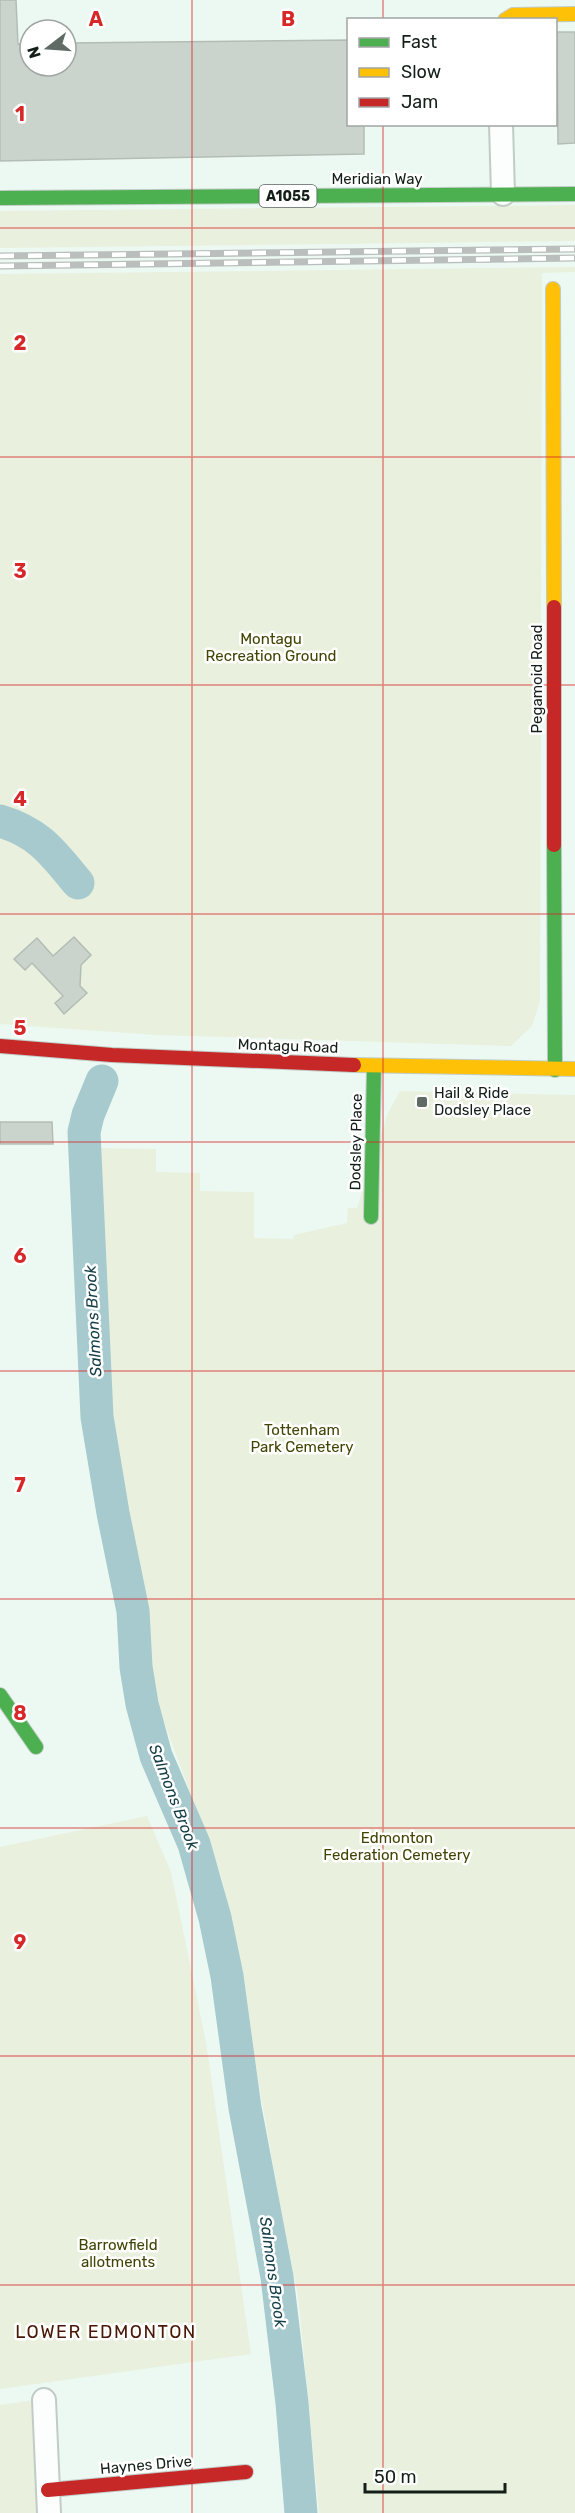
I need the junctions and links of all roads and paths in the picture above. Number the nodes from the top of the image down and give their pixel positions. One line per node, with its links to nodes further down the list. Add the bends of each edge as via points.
1 (575, 14): 2 (street)
2 (509, 17)
3 (501, 126): 4 (street)
4 (503, 194): 5 (street, Meridian Way / A1055); 6 (street, Meridian Way / A1055)
5 (575, 194)
6 (0, 198)
7 (553, 289): 8 (street, Pegamoid Road)
8 (564, 748): 9 (street, Pegamoid Road)
9 (565, 902): 13 (street, Pegamoid Road)
10 (0, 1046): 11 (street, Montagu Road, via 112,1055)
11 (374, 1066): 13 (street, Montagu Road); 14 (street, Dodsley Place)
12 (575, 1069): 13 (street, Montagu Road)
13 (555, 1070)
14 (372, 1217)
15 (0, 1695): 16 (street)
16 (36, 1747)
17 (44, 2400): 19 (street)
18 (246, 2472): 19 (street, Haynes Drive)
19 (48, 2490): 20 (street)
20 (49, 2513)

